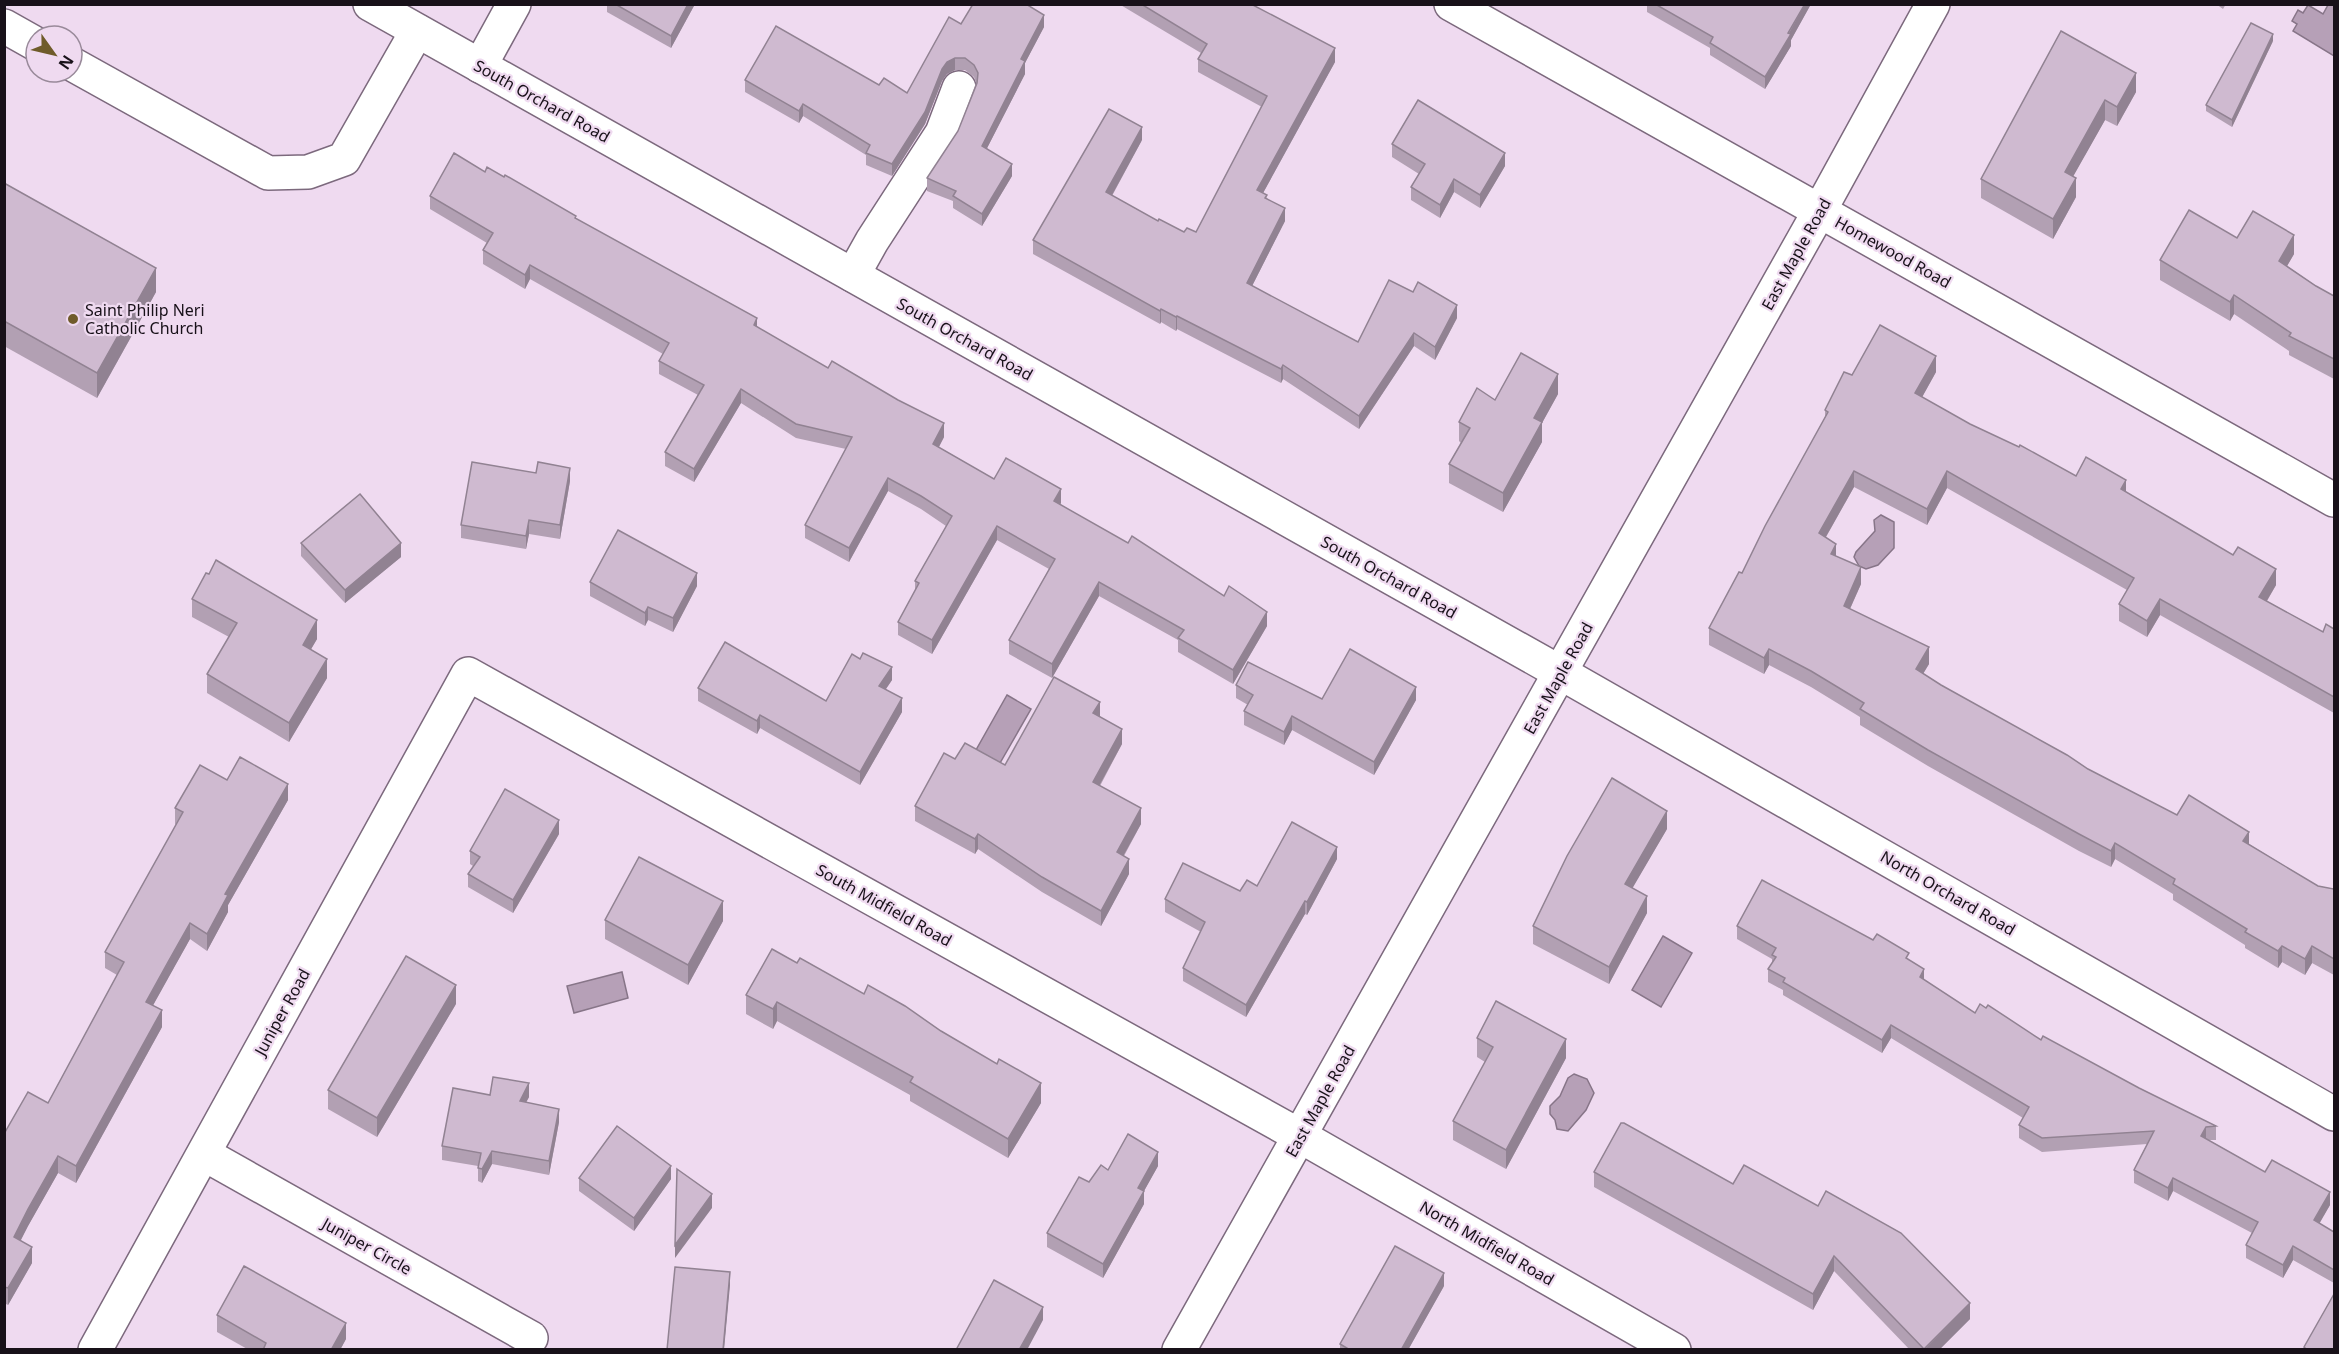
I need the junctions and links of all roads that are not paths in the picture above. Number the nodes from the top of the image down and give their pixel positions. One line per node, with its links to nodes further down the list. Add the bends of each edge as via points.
1 (370, 4): 6 (street, South Orchard Road)
2 (514, 4): 8 (street)
3 (1451, 4): 11 (street, Homewood Road)
4 (1934, 4): 11 (street, East Maple Road)
5 (4, 26): 7 (street)
6 (417, 31): 8 (street, South Orchard Road); 9 (street, via 344,159 308,172 268,173)
7 (24, 37)
8 (480, 66): 12 (street, South Orchard Road)
9 (84, 71)
10 (959, 88): 12 (street, via 942,133)
11 (1820, 210): 13 (street, Homewood Road); 14 (street, East Maple Road)
12 (853, 275): 14 (street, South Orchard Road)
13 (2334, 500)
14 (1561, 673): 16 (street, North Orchard Road); 17 (street, East Maple Road)
15 (468, 674): 17 (street, South Midfield Road); 18 (street, Juniper Road)
16 (2334, 1114)
17 (1300, 1136): 21 (street, East Maple Road); 22 (street, North Midfield Road)
18 (204, 1155): 19 (street, Juniper Circle); 20 (street, Juniper Road)
19 (531, 1338)
20 (95, 1350)
21 (1179, 1350)
22 (1674, 1350)

